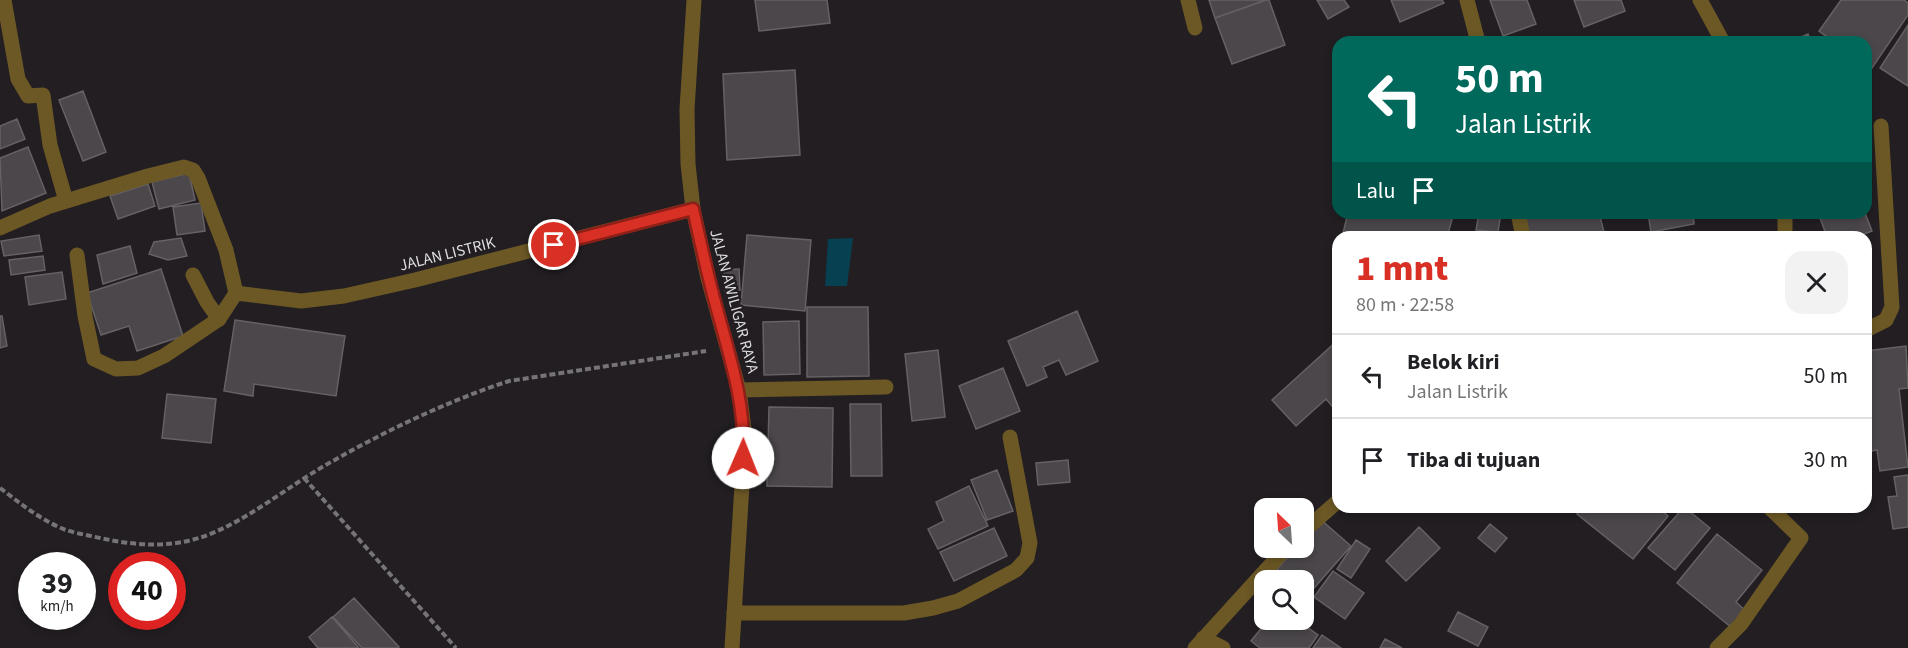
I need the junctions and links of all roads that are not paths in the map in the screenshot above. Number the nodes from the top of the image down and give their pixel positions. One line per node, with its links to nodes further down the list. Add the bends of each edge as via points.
1 (4, 0): 10 (street, via 18,79 28,96 43,95 50,145)
2 (694, 0): 11 (street, JALAN AWILIGAR RAYA, via 687,109 687,164)
3 (1188, 0): 6 (street)
4 (1467, 0): 7 (street)
5 (1700, 0): 8 (street)
6 (1195, 27)
7 (1476, 36)
8 (1720, 36)
9 (1881, 126): 17 (street, via 1892,307 1886,320)
10 (66, 201): 12 (street); 15 (street, via 184,167 193,170 226,250)
11 (693, 209): 15 (street, JALAN LISTRIK, via 344,296 301,301); 19 (street, JALAN AWILIGAR RAYA)
12 (0, 228)
13 (77, 255): 16 (street, via 94,359 116,369 138,368 165,356)
14 (194, 274): 16 (street)
15 (236, 293): 16 (street)
16 (219, 319)
17 (1872, 327)
18 (886, 387): 19 (street)
19 (739, 390): 25 (street, JALAN AWILIGAR RAYA, via 745,436)
20 (1010, 436): 25 (street, via 1030,543 1027,558 1016,570 958,601 903,613)
21 (1332, 506): 23 (street)
22 (1775, 513): 29 (street, via 1802,538 1741,624)
23 (1314, 522)
24 (1277, 558): 26 (street)
25 (734, 613): 27 (street, JALAN AWILIGAR RAYA)
26 (1199, 643): 28 (street)
27 (732, 648)
28 (1222, 648)
29 (1717, 648)

